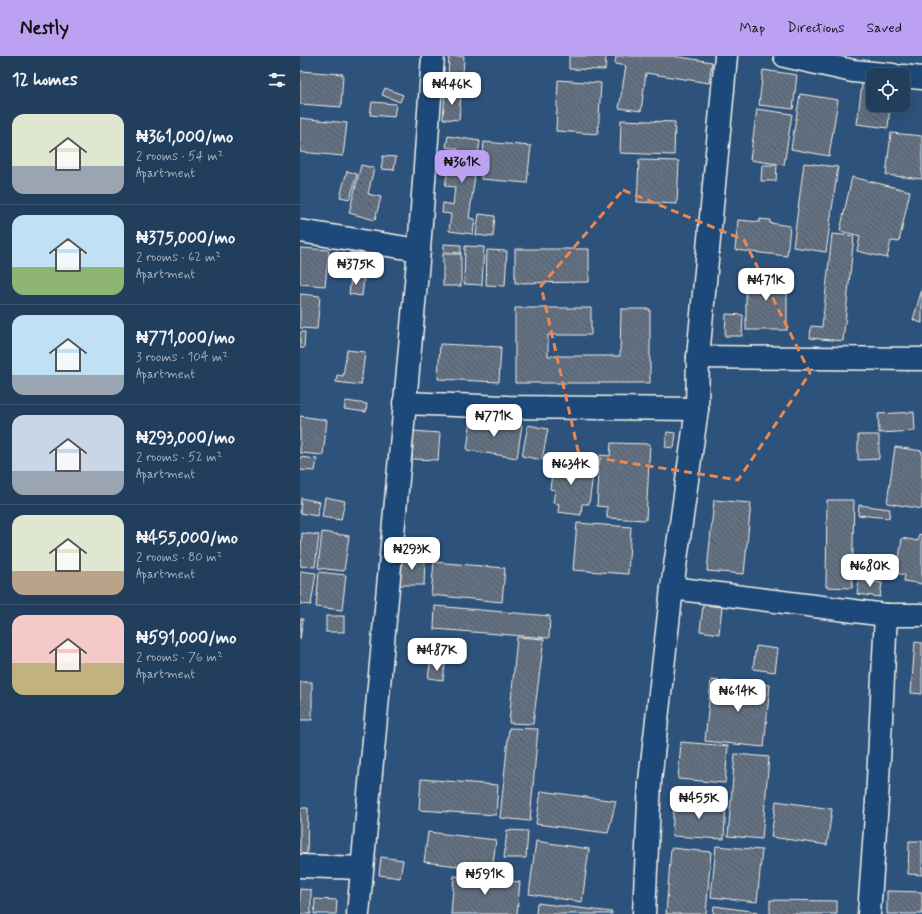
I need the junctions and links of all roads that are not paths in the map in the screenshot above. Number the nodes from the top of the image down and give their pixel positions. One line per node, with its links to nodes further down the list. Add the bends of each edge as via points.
1 (433, 56): 8 (street)
2 (726, 56): 9 (street)
3 (785, 56): 4 (street)
4 (866, 72)
5 (910, 77): 6 (street)
6 (922, 78)
7 (300, 231): 8 (street)
8 (419, 250): 11 (street)
9 (698, 357): 10 (street); 12 (street)
10 (922, 359)
11 (404, 403): 12 (street); 17 (street)
12 (697, 409): 13 (street)
13 (672, 588): 14 (street); 19 (street, via 650,781)
14 (886, 615): 15 (street); 20 (street)
15 (922, 615)
16 (300, 866): 17 (street)
17 (362, 868): 18 (street)
18 (358, 914)
19 (644, 914)
20 (869, 914)

